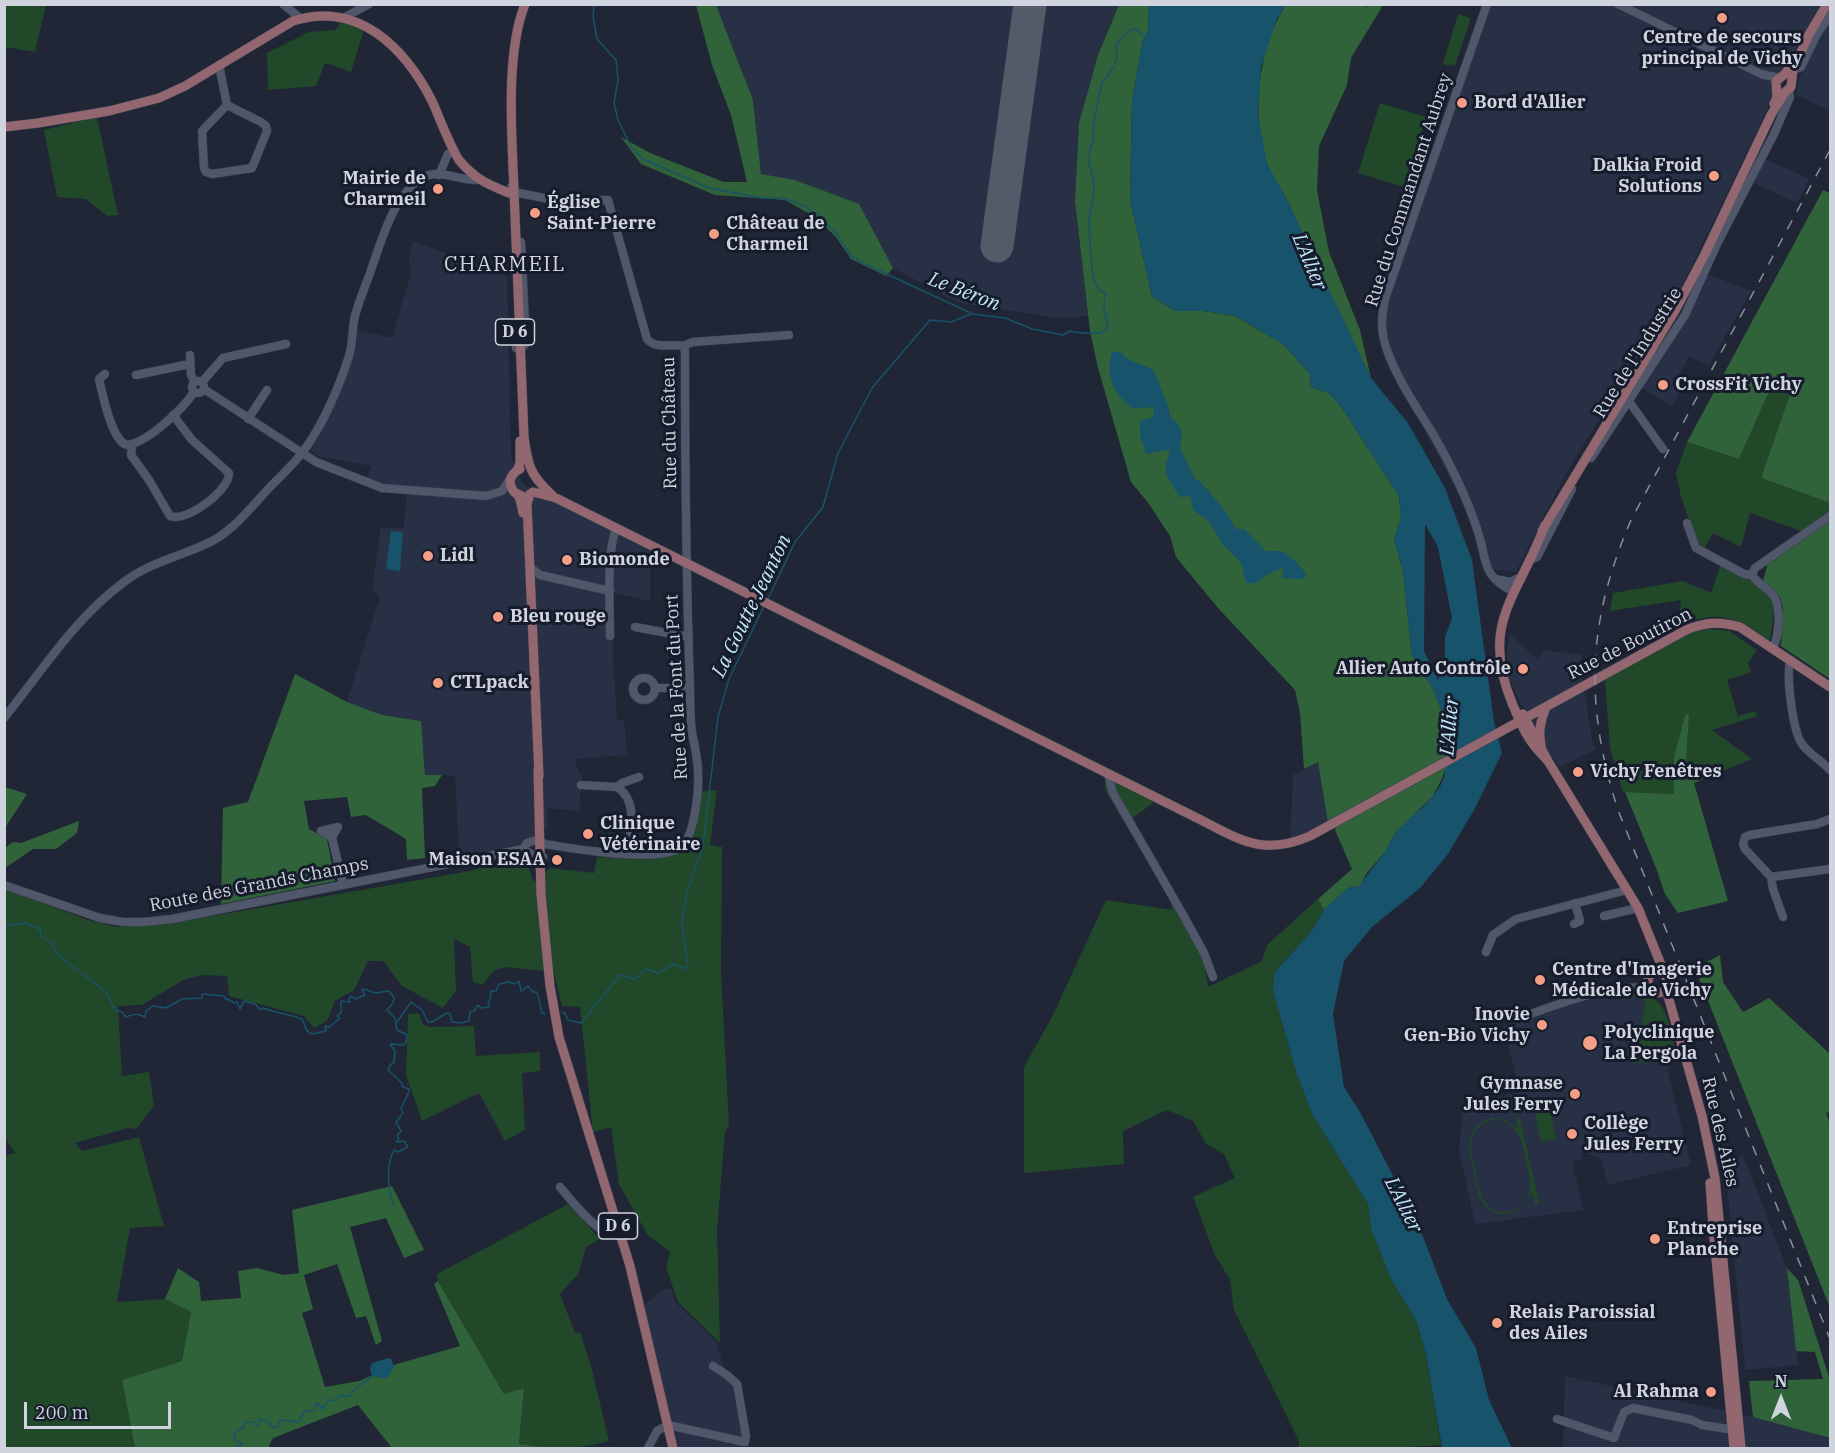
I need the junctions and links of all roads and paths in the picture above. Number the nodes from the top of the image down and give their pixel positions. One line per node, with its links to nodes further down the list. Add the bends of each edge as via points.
1 (283, 4): 9 (street)
2 (369, 4): 8 (street)
3 (523, 4): 19 (main road, D 6, via 513,68); 19 (main road, D 6, via 510,51)
4 (1487, 4): 57 (street, Rue du Commandant Aubrey, via 1386,296 1382,322 1387,351 1460,482)
5 (1618, 4): 13 (street)
6 (1827, 4): 10 (main road, Rue de l'Industrie)
7 (1830, 15): 12 (street, Rue de l'Industrie, via 1801,67)
8 (345, 17): 9 (main road, via 325,14); 16 (main road, via 367,25 398,51 427,93)
9 (300, 18): 11 (main road)
10 (1806, 39): 12 (main road, Rue de l'Industrie); 13 (main road, Rue de l'Industrie)
11 (219, 65): 14 (street); 15 (main road, via 159,98 109,111)
12 (1793, 70): 13 (main road, Rue de l'Industrie)
13 (1783, 84): 32 (street, Rue de l'Industrie, via 1790,97 1774,134 1685,315); 51 (main road, Rue de l'Industrie, via 1701,263 1542,531)
14 (227, 105): 14 (street, via 202,131 204,168 212,174 252,168 267,131 261,122)
15 (4, 125)
16 (454, 152): 17 (street, via 448,154); 18 (main road)
17 (439, 175): 18 (street); 37 (street, via 426,176 416,183 391,218 356,314 345,366 323,418)
18 (477, 178): 19 (main road, via 486,184)
19 (509, 188): 21 (main road, D 6); 21 (main road, D 6, via 516,230); 24 (street, Rue du Château, via 559,201 608,200 647,339 657,346)
20 (521, 242): 21 (street)
21 (519, 301): 25 (main road, D 6)
22 (789, 335): 24 (street)
23 (286, 344): 30 (street, via 223,358)
24 (683, 346): 52 (street, Rue du Château)
25 (518, 348): 38 (main road, D 6); 39 (main road, D 6)
26 (190, 355): 27 (street)
27 (190, 364): 29 (street); 30 (street, via 191,375)
28 (105, 374): 35 (street, via 99,379 111,422 119,440)
29 (136, 375)
30 (200, 385): 33 (street, via 192,387 194,392); 34 (street)
31 (267, 390): 34 (street)
32 (1628, 400): 36 (street); 51 (street, Rue de l'Industrie, via 1575,483 1537,557)
33 (173, 415): 35 (street); 35 (street, via 192,440 229,473 228,482 204,505 184,516 170,516 131,455)
34 (248, 419): 37 (street)
35 (132, 445)
36 (1663, 449)
37 (301, 454): 42 (street, via 382,488 486,496); 71 (street, via 218,538 143,569 114,589 80,621)
38 (517, 471): 39 (main road); 40 (main road)
39 (530, 471): 41 (main road)
40 (510, 479): 42 (street); 43 (main road)
41 (537, 479): 44 (main road); 46 (main road)
42 (502, 490): 43 (street)
43 (515, 493): 44 (main road); 61 (main road, D 6, via 522,504)
44 (532, 493): 45 (main road); 50 (main road, D 6, via 527,504)
45 (544, 495): 46 (main road); 50 (main road, via 531,505)
46 (556, 498): 49 (main road, Rue de Boutiron)
47 (1830, 516): 55 (street, via 1755,568)
48 (1687, 523): 55 (street, via 1696,548)
49 (617, 528): 52 (main road, Rue de Boutiron); 59 (street)
50 (530, 555): 53 (main road, D 6)
51 (1529, 560): 56 (main road, Rue de l'Industrie)
52 (687, 563): 64 (street, Rue de la Font du Port); 76 (main road, Rue de Boutiron)
53 (530, 567): 54 (street); 58 (main road, D 6)
54 (540, 575): 58 (street); 59 (street)
55 (1752, 575): 65 (street, via 1777,603)
56 (1521, 577): 57 (street, via 1510,582); 60 (main road, Rue de l'Industrie)
57 (1493, 579): 60 (street)
58 (531, 582): 61 (main road, D 6)
59 (610, 591): 63 (street)
60 (1514, 592): 72 (main road, Rue de l'Industrie, via 1501,625 1500,659)
61 (531, 611): 82 (main road, D 6)
62 (636, 627): 64 (street)
63 (610, 636)
64 (688, 637): 69 (street, Rue de la Font du Port)
65 (1773, 648): 66 (main road, Rue de Boutiron); 70 (main road, Rue de Boutiron, via 1740,627 1700,624)
66 (1791, 660): 67 (main road, Rue de Boutiron); 75 (street, via 1788,670 1795,729 1802,744)
67 (1830, 687)
68 (656, 688): 69 (street)
69 (690, 688): 84 (street, Rue de la Font du Port, via 698,792 688,838 673,851)
70 (1546, 707): 72 (main road, Rue de Boutiron); 73 (main road, via 1539,736)
71 (4, 718)
72 (1522, 721): 73 (main road); 74 (main road, via 1529,741); 76 (main road, Rue de Boutiron, via 1296,842 1269,846 1233,836)
73 (1542, 750): 74 (main road)
74 (1548, 761): 92 (main road)
75 (1830, 770)
76 (1108, 774): 100 (street, via 1113,793 1188,923)
77 (639, 777): 79 (street)
78 (581, 785): 79 (street)
79 (617, 787): 84 (street, via 628,797 631,808)
80 (1830, 819): 89 (street, via 1745,837 1745,849)
81 (330, 829): 90 (street)
82 (541, 842): 83 (street, Route des Grands Champs, via 527,843); 84 (street, Rue de la Font du Port); 85 (main road, D 6)
83 (523, 849): 85 (street); 88 (street, Route des Grands Champs)
84 (628, 854)
85 (542, 857): 107 (main road, D 6, via 550,986 559,1037)
86 (404, 862): 88 (street)
87 (1830, 868): 89 (street)
88 (405, 872): 90 (street, Route des Grands Champs)
89 (1771, 876): 96 (street)
90 (343, 884): 91 (street, Route des Grands Champs, via 143,922 100,918)
91 (4, 885)
92 (1627, 890): 93 (street); 94 (main road)
93 (1575, 903): 97 (street, via 1580,921); 98 (street, via 1516,918 1493,935)
94 (1638, 908): 95 (street); 99 (main road)
95 (1604, 916)
96 (1784, 916)
97 (1574, 924)
98 (1486, 952)
99 (1659, 973): 101 (main road); 104 (main road, via 1668,979)
100 (1213, 977)
101 (1647, 979): 102 (street); 103 (main road)
102 (1627, 988): 103 (street); 105 (street)
103 (1650, 990): 104 (main road)
104 (1663, 991): 111 (main road, Rue des Ailes, via 1706,1149); 111 (main road, Rue des Ailes, via 1677,1022 1710,1148 1719,1206)
105 (1522, 1017)
106 (560, 1187): 107 (street, via 592,1222 606,1232)
107 (618, 1233): 110 (main road, D 6)
108 (713, 1366): 110 (street, via 737,1384 745,1442)
109 (1557, 1419): 111 (street, via 1614,1438 1624,1413 1633,1408)
110 (668, 1425): 112 (street, via 657,1431); 113 (main road, D 6)
111 (1736, 1430): 114 (main road); 115 (main road)
112 (648, 1449)
113 (673, 1449)
114 (1734, 1449)
115 (1741, 1449)

